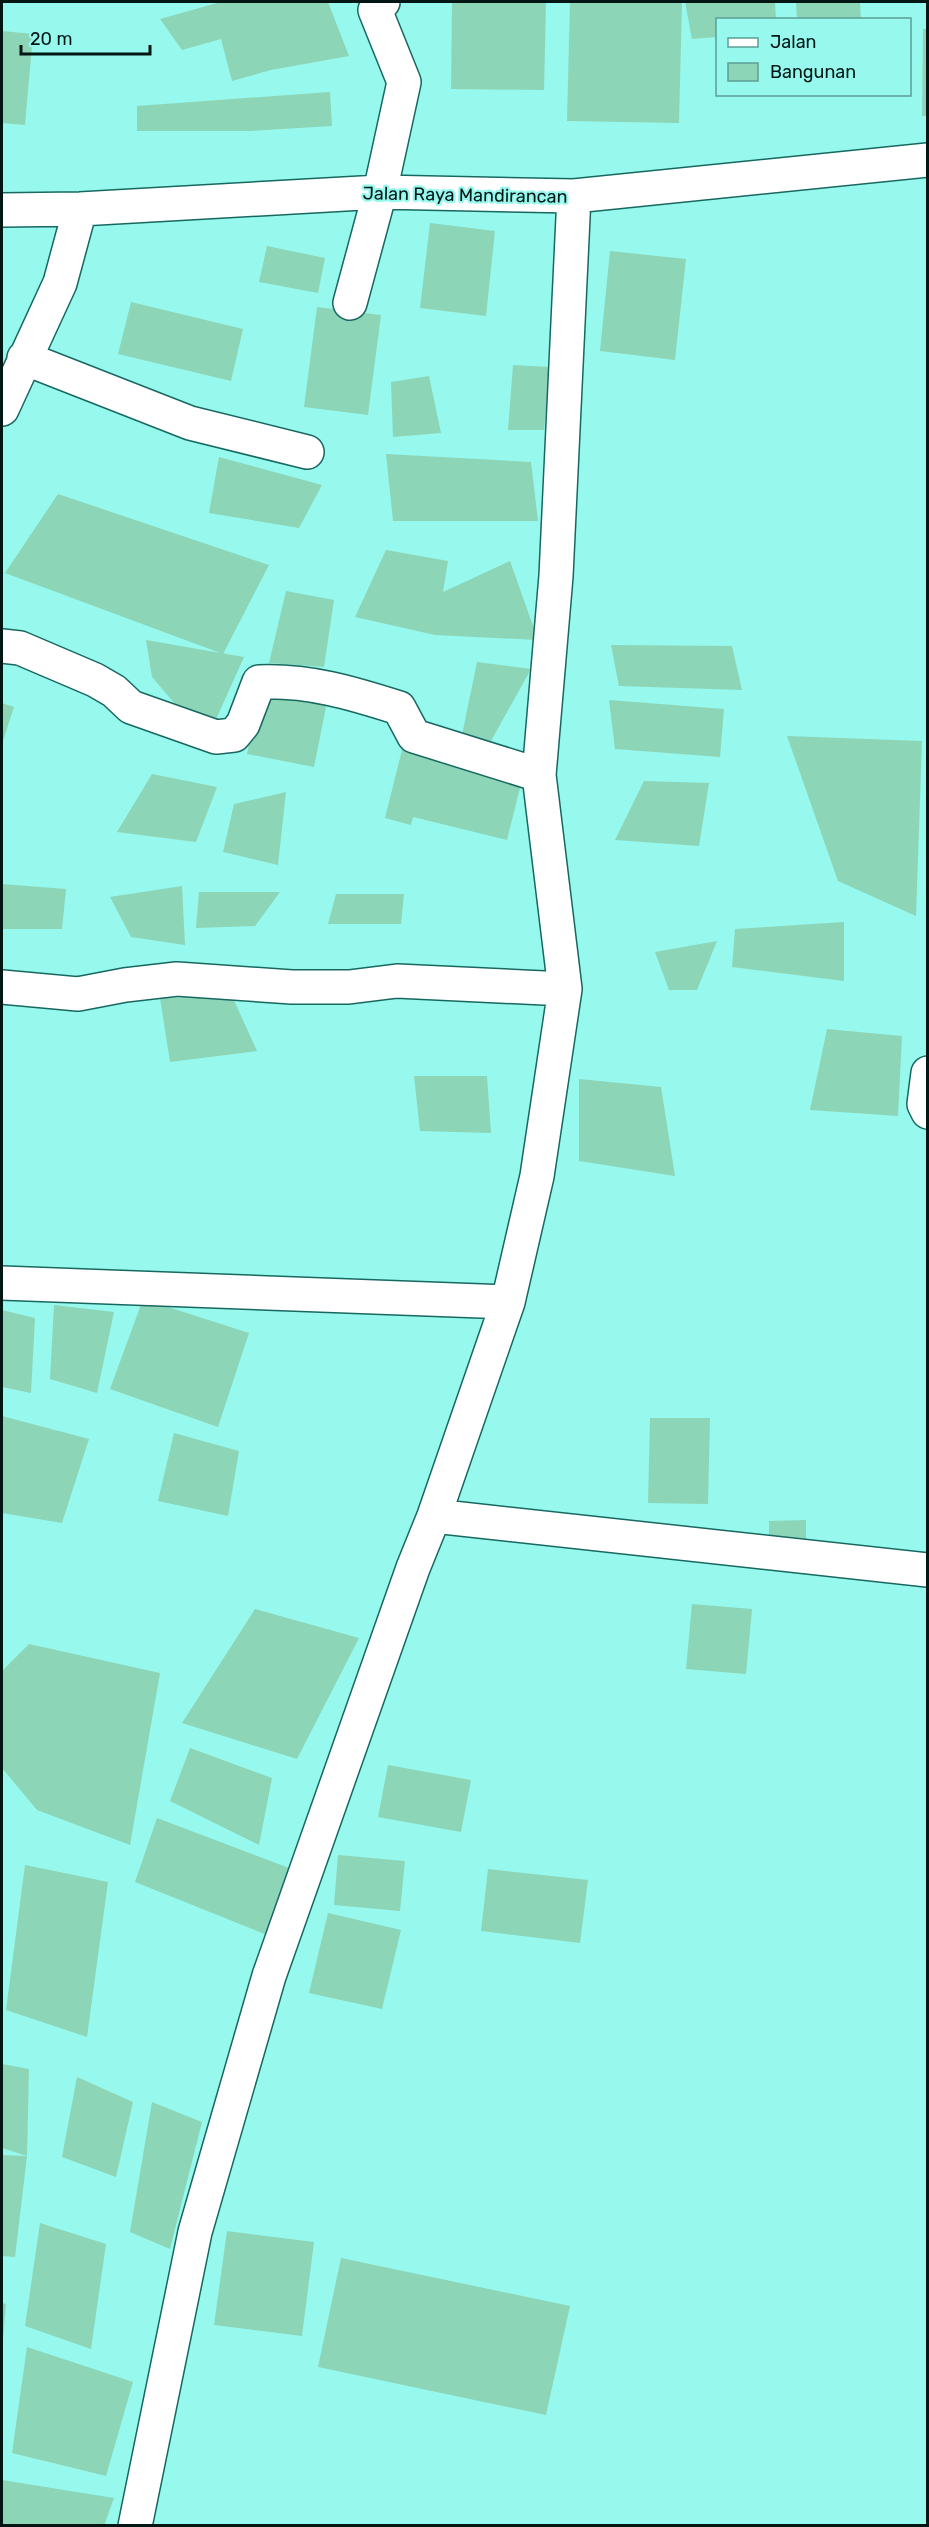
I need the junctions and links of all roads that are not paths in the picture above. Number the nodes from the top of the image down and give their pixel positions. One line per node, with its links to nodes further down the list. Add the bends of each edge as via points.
1 (383, 2): 3 (street, via 375,10 404,82)
2 (927, 160): 4 (street, Jalan Raya Mandirancan)
3 (380, 192): 4 (street, Jalan Raya Mandirancan); 5 (street, Jalan Raya Mandirancan); 7 (street)
4 (574, 196): 12 (street, via 556,576)
5 (80, 209): 6 (street, Jalan Raya Mandirancan); 8 (street, via 60,283)
6 (2, 210)
7 (350, 303)
8 (24, 358): 9 (street); 10 (street, via 189,423)
9 (2, 409)
10 (306, 452)
11 (2, 646): 12 (street, via 20,648 95,680 131,707 216,737 234,735 243,724 260,682 291,681 320,685 399,708 414,736)
12 (539, 775): 14 (street)
13 (2, 987): 14 (street, via 78,994 177,979 292,987 349,987 397,981)
14 (566, 989): 18 (street, via 537,1176)
15 (927, 1073): 16 (street)
16 (927, 1112)
17 (2, 1283): 18 (street)
18 (508, 1302): 19 (street)
19 (434, 1515): 20 (street); 21 (street, via 266,1987 195,2232)
20 (927, 1570)
21 (135, 2526)

